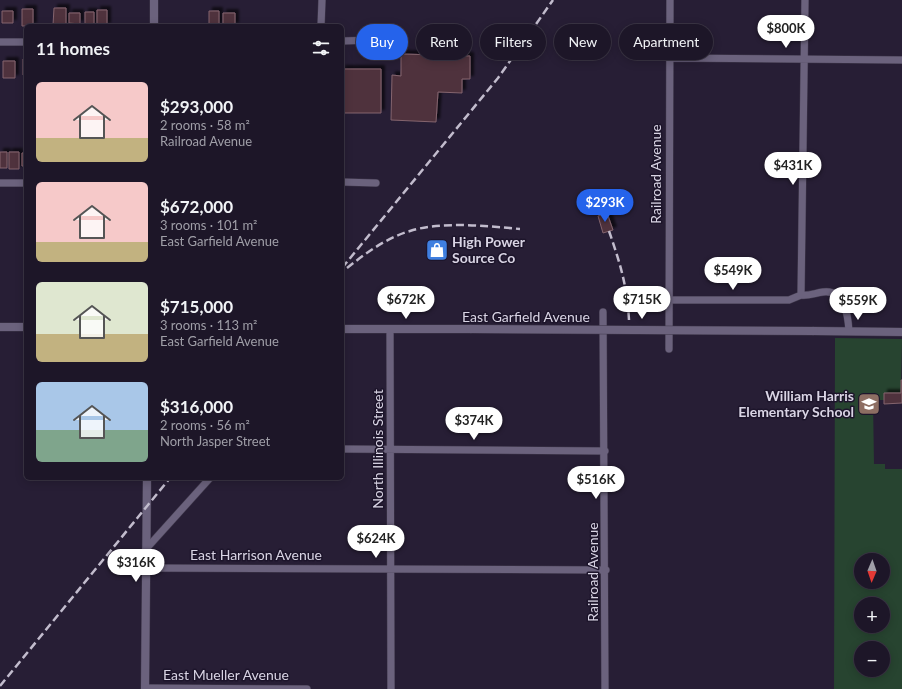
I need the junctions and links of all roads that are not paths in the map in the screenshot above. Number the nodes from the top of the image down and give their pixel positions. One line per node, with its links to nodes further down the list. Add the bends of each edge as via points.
1 (154, 0): 5 (street)
2 (322, 0): 6 (street)
3 (670, 0): 7 (street, Railroad Avenue)
4 (805, 0): 13 (street)
5 (154, 24)
6 (321, 24)
7 (670, 24)
8 (344, 41): 9 (street)
9 (356, 41)
10 (0, 42): 11 (street)
11 (24, 42)
12 (713, 58): 13 (street)
13 (805, 59): 15 (street); 20 (street)
14 (670, 60): 21 (street, Railroad Avenue)
15 (902, 60)
16 (344, 182): 19 (street)
17 (0, 183): 18 (street)
18 (24, 183)
19 (376, 183)
20 (801, 295): 21 (street, via 789,300); 27 (street, via 831,292 838,297 848,315)
21 (668, 300): 29 (street, Railroad Avenue)
22 (603, 312): 32 (street, Railroad Avenue)
23 (0, 326): 24 (street)
24 (24, 327)
25 (344, 329): 26 (street, East Garfield Avenue)
26 (390, 330): 27 (street, East Garfield Avenue, bridge); 31 (street, North Illinois Street)
27 (849, 331): 28 (street, East Garfield Avenue)
28 (902, 332)
29 (669, 349)
30 (344, 449): 31 (street)
31 (391, 449): 32 (street); 37 (street, North Illinois Street)
32 (605, 451): 38 (street, Railroad Avenue)
33 (147, 480): 35 (street)
34 (208, 480): 35 (street)
35 (146, 549): 36 (street)
36 (146, 568): 37 (street, East Harrison Avenue); 39 (street)
37 (390, 568): 38 (street, East Harrison Avenue); 41 (street, North Illinois Street)
38 (606, 570): 42 (street, Railroad Avenue)
39 (145, 688): 40 (street, East Mueller Avenue)
40 (307, 689)
41 (391, 689)
42 (605, 689)

